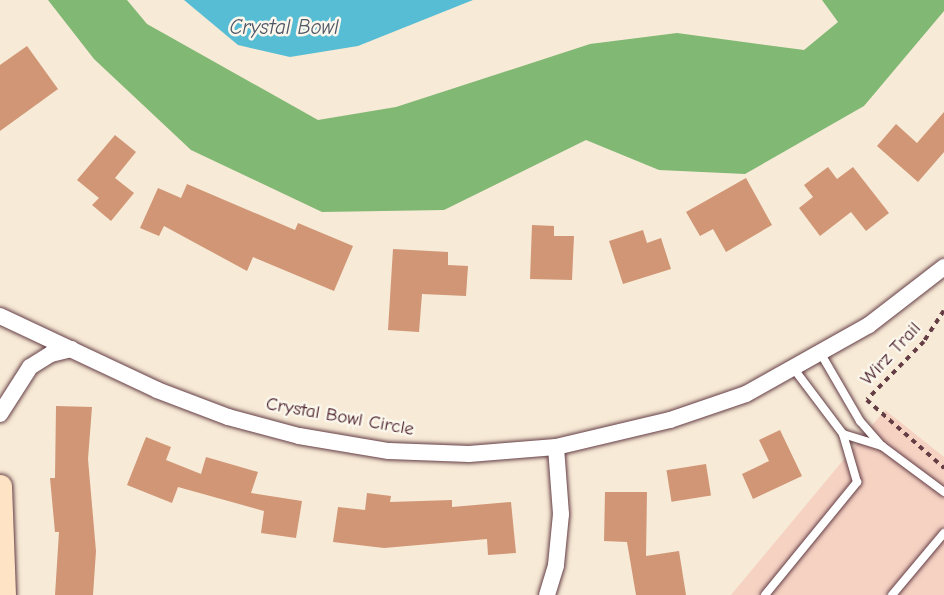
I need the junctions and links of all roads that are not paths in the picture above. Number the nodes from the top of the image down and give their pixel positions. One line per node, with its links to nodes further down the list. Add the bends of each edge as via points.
1 (944, 267): 4 (street, Crystal Bowl Circle, via 869,325)
2 (0, 316): 3 (street, Crystal Bowl Circle)
3 (71, 349): 6 (street, via 30,367); 9 (street, Crystal Bowl Circle, via 228,418 299,436 389,451 469,454)
4 (821, 354): 5 (street, Crystal Bowl Circle); 8 (lane, via 860,421)
5 (794, 369): 7 (lane); 9 (street, Crystal Bowl Circle, via 746,394 670,420)
6 (0, 414)
7 (843, 434): 8 (lane); 15 (lane, via 857,482)
8 (882, 446): 11 (lane)
9 (556, 447): 14 (street, via 561,514 556,565)
10 (0, 486): 13 (street)
11 (944, 492)
12 (944, 533): 16 (lane)
13 (4, 595)
14 (547, 595)
15 (765, 595)
16 (892, 595)

